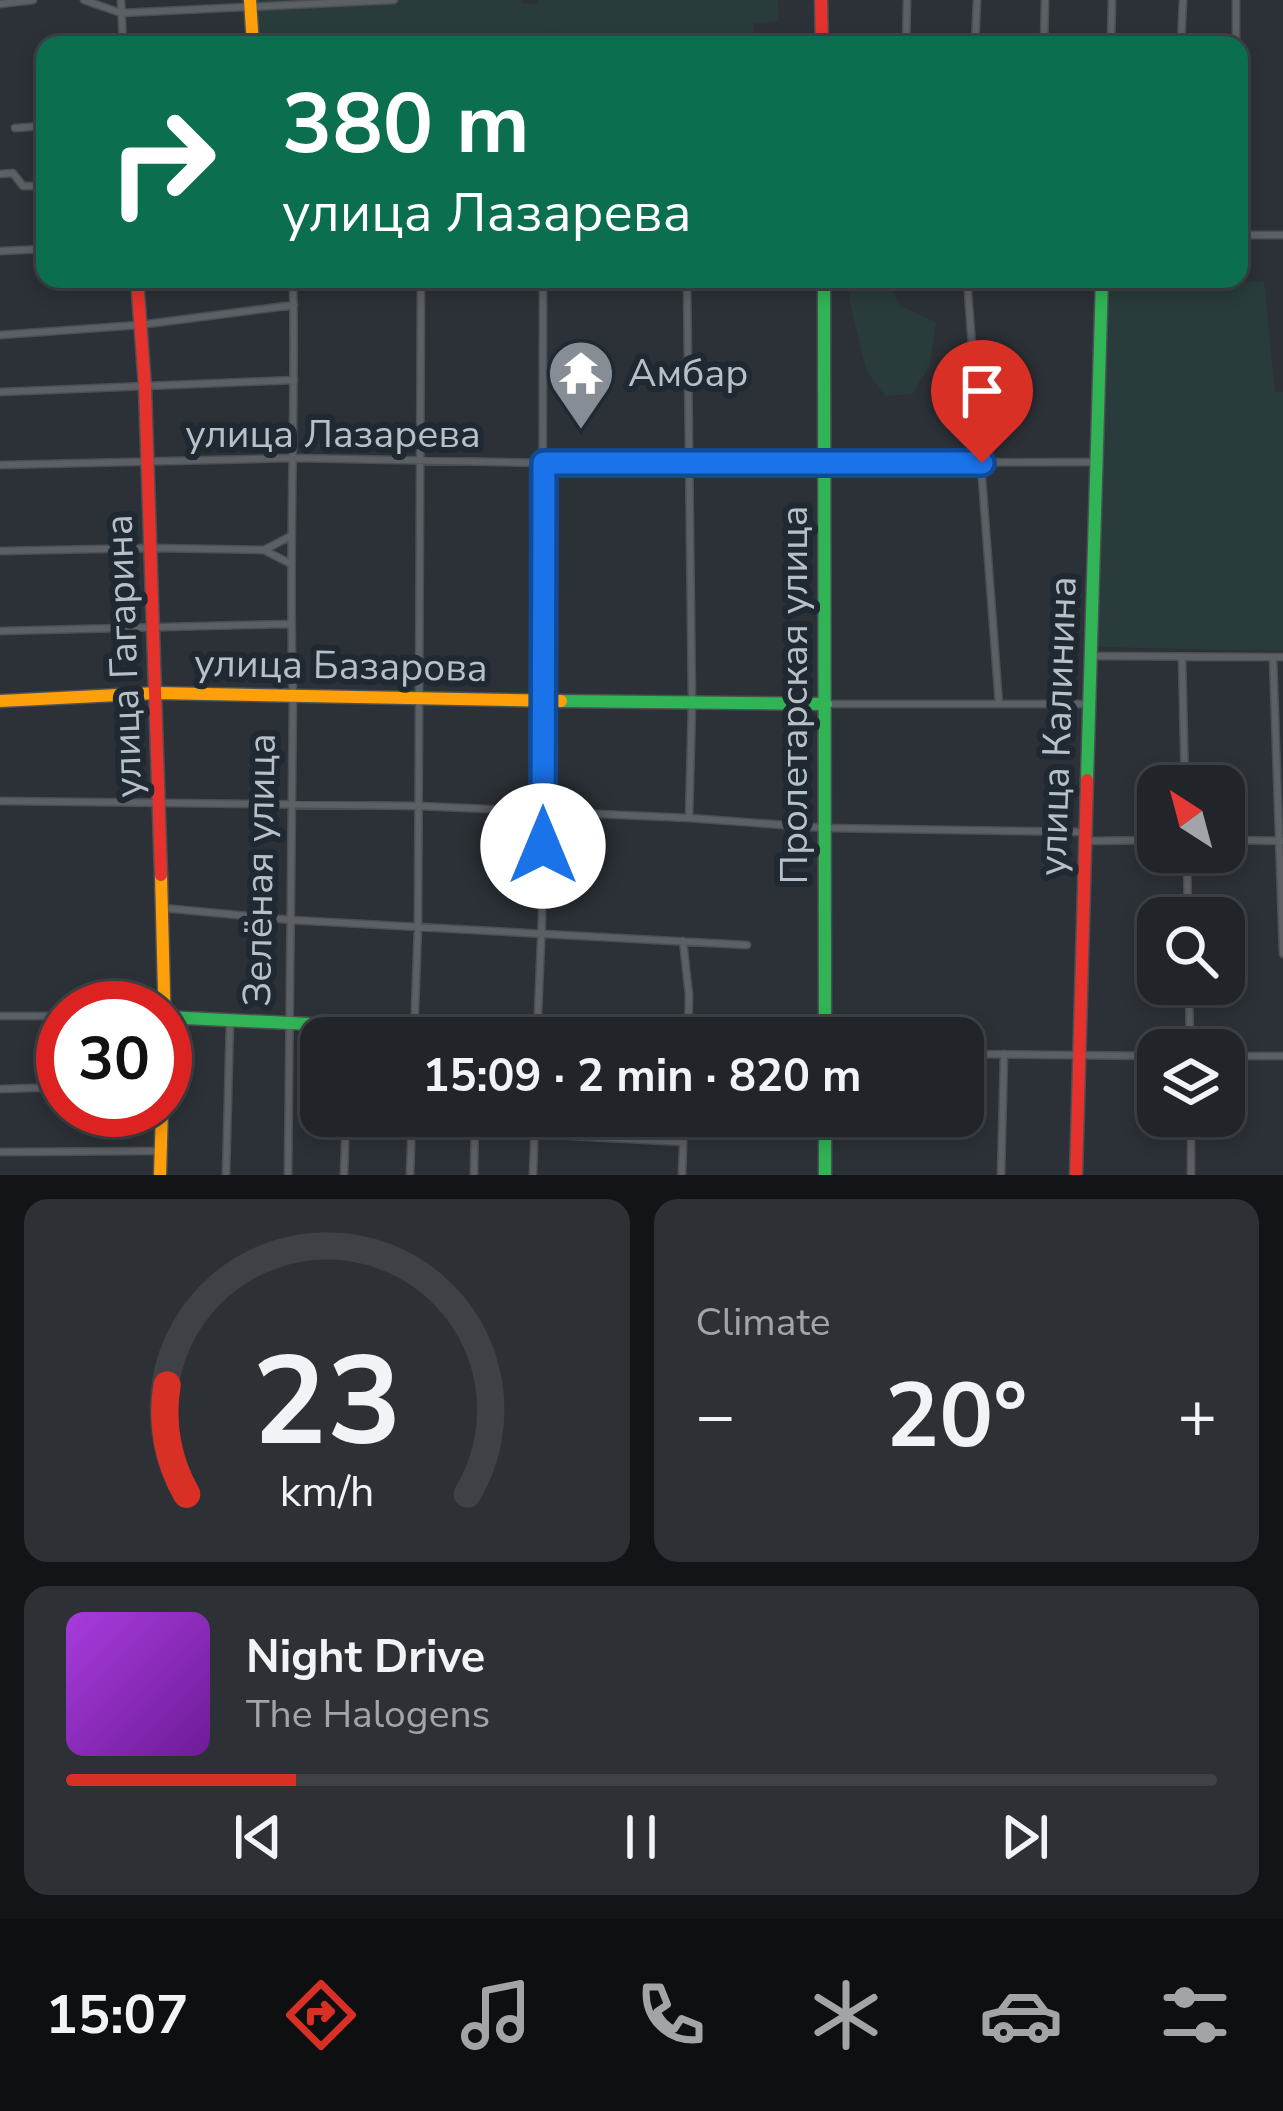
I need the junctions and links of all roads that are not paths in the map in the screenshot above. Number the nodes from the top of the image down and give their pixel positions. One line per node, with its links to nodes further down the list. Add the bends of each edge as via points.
1 (33, 0): 13 (street)
2 (84, 0): 14 (street)
3 (121, 0): 14 (street)
4 (394, 0): 12 (street)
5 (821, 0): 17 (main road)
6 (907, 0): 18 (street)
7 (977, 0): 19 (street)
8 (1045, 0): 20 (street)
9 (1112, 0): 21 (street)
10 (1183, 0): 22 (street)
11 (1236, 0): 23 (street)
12 (250, 3): 14 (street); 16 (main road)
13 (0, 4)
14 (121, 14): 15 (street)
15 (122, 36)
16 (253, 36)
17 (822, 36)
18 (906, 36)
19 (975, 36)
20 (1044, 36)
21 (1111, 36)
22 (1181, 36)
23 (1236, 36)
24 (36, 127): 25 (street)
25 (14, 128)
26 (0, 174): 27 (street)
27 (36, 186)
28 (1248, 235): 29 (street)
29 (1283, 235)
30 (36, 249): 31 (street)
31 (0, 251)
32 (137, 288): 41 (main road, улица Гагарина)
33 (293, 288): 40 (street, Зелёная улица)
34 (421, 288): 47 (street)
35 (543, 288): 50 (street)
36 (687, 288): 53 (street)
37 (824, 288): 51 (main road, Пролетарская улица)
38 (968, 288): 52 (street)
39 (1102, 288): 49 (main road, улица Калинина)
40 (294, 305): 41 (street); 43 (street, Зелёная улица)
41 (139, 325): 42 (street); 44 (main road, улица Гагарина)
42 (0, 335)
43 (294, 380): 44 (street); 46 (street, Зелёная улица)
44 (145, 387): 45 (street); 48 (main road, улица Гагарина)
45 (0, 392)
46 (294, 458): 47 (street, улица Лазарева); 48 (street, улица Лазарева); 55 (street, Зелёная улица)
47 (420, 459): 50 (street, улица Лазарева); 68 (street)
48 (147, 461): 54 (street, улица Лазарева); 56 (main road, улица Гагарина)
49 (1098, 462): 52 (street, улица Лазарева); 63 (main road, улица Калинина)
50 (544, 463): 53 (street, улица Лазарева); 70 (street)
51 (823, 463): 52 (street, улица Лазарева); 53 (street, улица Лазарева); 72 (main road, Пролетарская улица)
52 (982, 463): 73 (street)
53 (689, 464): 71 (street)
54 (0, 465)
55 (291, 536): 57 (street); 59 (street, Зелёная улица)
56 (151, 548): 57 (street); 58 (street); 61 (main road, улица Гагарина)
57 (264, 550): 59 (street)
58 (0, 551)
59 (291, 564): 60 (street, Зелёная улица)
60 (290, 624): 61 (street); 67 (street, Зелёная улица)
61 (154, 627): 62 (street); 66 (main road, улица Гагарина)
62 (0, 631)
63 (1089, 656): 64 (street); 74 (main road, улица Калинина)
64 (1182, 657): 65 (street); 75 (street)
65 (1278, 657): 86 (street)
66 (157, 693): 67 (main road, улица Базарова); 69 (main road, улица Базарова); 77 (main road, улица Гагарина)
67 (293, 694): 68 (main road, улица Базарова); 78 (street, Зелёная улица)
68 (421, 697): 70 (main road, улица Базарова); 79 (street)
69 (0, 700)
70 (544, 700): 71 (main road, улица Базарова); 80 (street)
71 (692, 704): 72 (main road, улица Базарова); 81 (street)
72 (826, 704): 73 (street); 82 (main road, Пролетарская улица)
73 (999, 704): 74 (street)
74 (1088, 704): 83 (main road, улица Калинина)
75 (1185, 765)
76 (0, 801): 77 (street)
77 (160, 802): 78 (street); 87 (main road, улица Гагарина)
78 (292, 805): 79 (street); 88 (street, Зелёная улица)
79 (419, 806): 80 (street); 89 (street)
80 (543, 810): 81 (street); 90 (street)
81 (689, 818): 82 (street)
82 (825, 828): 83 (street); 100 (main road, Пролетарская улица)
83 (1085, 836): 84 (street); 107 (main road, улица Калинина)
84 (1137, 839)
85 (1245, 840): 86 (street)
86 (1281, 841): 93 (street)
87 (163, 908): 88 (street); 94 (main road, улица Гагарина)
88 (291, 920): 89 (street); 103 (street, Зелёная улица)
89 (418, 926): 90 (street); 97 (street)
90 (542, 932): 91 (street); 98 (street)
91 (683, 941): 92 (street); 99 (street)
92 (747, 945)
93 (1283, 954)
94 (164, 981)
95 (0, 1016): 96 (street)
96 (36, 1016)
97 (415, 1017)
98 (538, 1017)
99 (688, 1017)
100 (825, 1017)
101 (192, 1019): 102 (main road)
102 (230, 1021): 103 (main road); 126 (street)
103 (288, 1023): 104 (main road); 127 (street, Зелёная улица)
104 (300, 1025)
105 (984, 1054): 106 (street)
106 (1004, 1054): 107 (street); 134 (street)
107 (1079, 1054): 108 (street); 135 (main road, улица Калинина)
108 (1137, 1055)
109 (1245, 1056): 110 (street)
110 (1283, 1056)
111 (36, 1088): 112 (street)
112 (0, 1089)
113 (161, 1137): 123 (main road)
114 (345, 1137): 128 (street)
115 (411, 1137): 129 (street)
116 (475, 1137): 130 (street)
117 (535, 1137): 131 (street)
118 (590, 1137): 122 (street)
119 (683, 1137): 122 (street)
120 (825, 1137): 133 (main road)
121 (1191, 1137): 136 (street)
122 (683, 1142): 132 (street)
123 (161, 1151): 124 (street); 125 (main road)
124 (0, 1152)
125 (160, 1175)
126 (226, 1175)
127 (287, 1175)
128 (344, 1175)
129 (410, 1175)
130 (474, 1175)
131 (533, 1175)
132 (682, 1175)
133 (825, 1175)
134 (1001, 1175)
135 (1076, 1175)
136 (1191, 1175)

